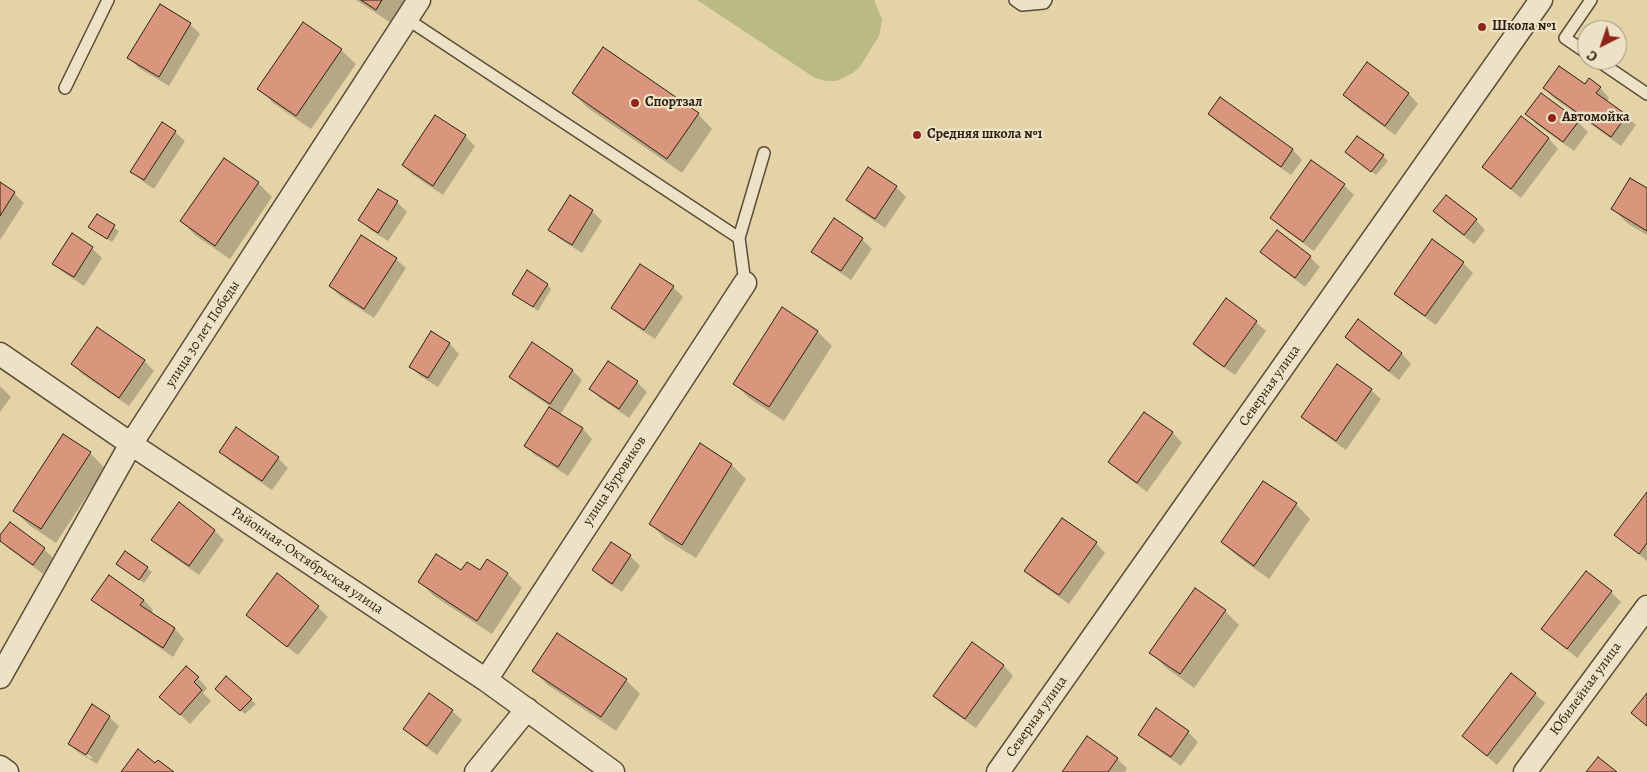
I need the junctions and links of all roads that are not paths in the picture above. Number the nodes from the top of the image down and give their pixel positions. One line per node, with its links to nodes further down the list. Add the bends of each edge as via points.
1 (108, 0): 12 (lane)
2 (419, 0): 7 (street, улица 30 лет Победы)
3 (1015, 0): 4 (lane, via 1022,5 1044,3)
4 (1046, 0)
5 (1541, 0): 27 (street, Северная улица)
6 (1591, 0): 8 (lane)
7 (407, 19): 15 (lane); 18 (street, улица 30 лет Победы)
8 (1577, 20)
9 (1577, 20): 10 (lane, via 1565,38)
10 (1577, 46)
11 (1612, 70): 13 (lane)
12 (65, 88)
13 (1647, 94)
14 (764, 153): 15 (lane)
15 (739, 238): 16 (lane)
16 (745, 283): 21 (street, улица Буровиков)
17 (0, 354): 18 (street, Районная-Октябрьская улица)
18 (131, 444): 20 (street, улица 30 лет Победы); 21 (street, Районная-Октябрьская улица)
19 (1647, 607): 28 (street, Юбилейная улица)
20 (0, 677)
21 (486, 680): 22 (street, Районная-Октябрьская улица)
22 (527, 709): 25 (street); 26 (street, Районная-Октябрьская улица)
23 (0, 767): 24 (street)
24 (8, 772)
25 (476, 772)
26 (612, 772)
27 (998, 772)
28 (1525, 772)

